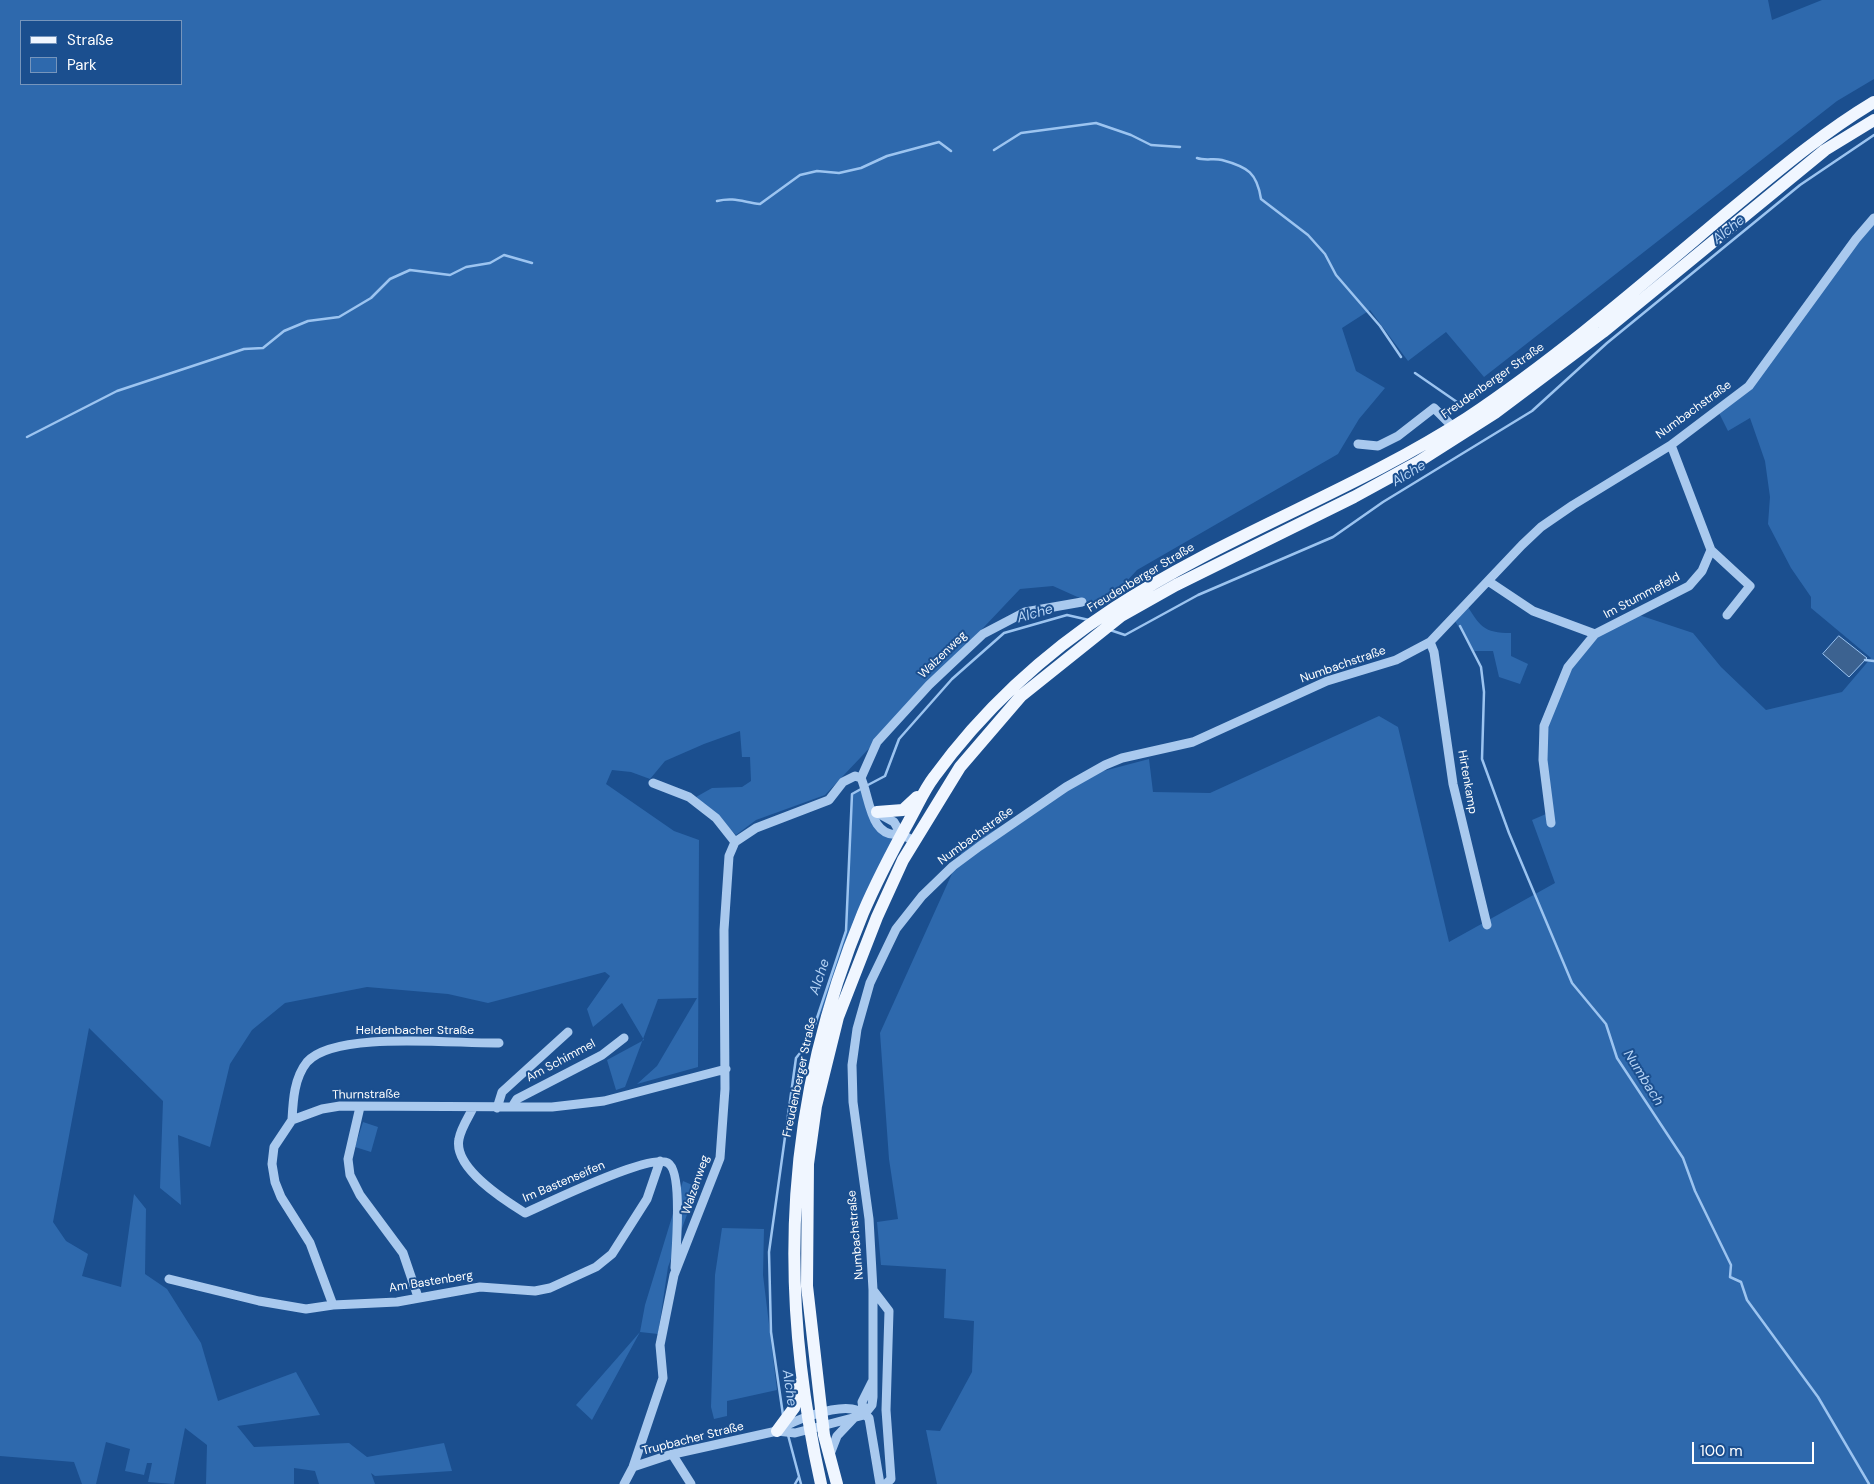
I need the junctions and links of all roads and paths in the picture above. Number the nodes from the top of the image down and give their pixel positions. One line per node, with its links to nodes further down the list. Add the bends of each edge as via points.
1 (1874, 102): 4 (main road, Freudenberger Straße, via 1818,137 1594,323 1511,387)
2 (1874, 120): 11 (main road, Freudenberger Straße, via 1818,156 1603,332 1495,413 1418,462 1354,497)
3 (1874, 218): 6 (street, Numbachstraße, via 1749,386)
4 (1453, 426): 5 (street, via 1434,408 1398,436 1378,446); 11 (main road, Freudenberger Straße, via 1350,485 1173,573)
5 (1358, 444)
6 (1671, 445): 7 (street); 8 (street, Numbachstraße, via 1555,517 1522,545)
7 (1711, 550): 10 (street, via 1750,586); 12 (street, Im Stummefeld, via 1702,571 1689,586)
8 (1488, 581): 12 (street, Im Stummefeld, via 1540,614); 13 (street, Numbachstraße)
9 (1082, 602): 14 (street, Walzenweg, via 1025,612 983,634 929,685 878,742)
10 (1727, 615)
11 (1099, 625): 15 (main road, Freudenberger Straße, via 1064,643 1012,688); 20 (main road, Freudenberger Straße, via 996,722 960,767)
12 (1595, 634): 18 (street, Im Stummefeld, via 1568,667 1544,726 1543,760)
13 (1430, 642): 22 (street, Hirtenkamp, via 1453,784); 35 (street, Numbachstraße, via 1396,660 1327,681 1286,698 1193,742 1105,765 1066,787 980,846 922,896 896,929 870,983 857,1029 852,1065 853,1102 869,1219)
14 (861, 778): 17 (street); 21 (street, via 849,777 830,800 756,828)
15 (930, 782): 17 (main road, via 909,807); 19 (main road, Freudenberger Straße)
16 (653, 784): 21 (street, via 689,797 716,818)
17 (874, 811): 19 (street, via 898,826); 19 (street, via 872,817 886,834)
18 (1551, 823)
19 (901, 834): 20 (street); 38 (main road, Freudenberger Straße, via 854,936 828,1014 808,1097 798,1164 793,1254)
20 (914, 841): 41 (main road, Freudenberger Straße, via 851,979 829,1046 816,1106 808,1164 806,1254)
21 (735, 842): 26 (street, Walzenweg, via 727,864 725,894)
22 (1487, 925)
23 (568, 1032): 30 (street, via 502,1092)
24 (624, 1038): 28 (street, Am Schimmel, via 602,1055 518,1099)
25 (499, 1043): 31 (street, Heldenbacher Straße, via 369,1042 331,1047 308,1062 302,1071 296,1084)
26 (726, 1069): 28 (street, Thurnstraße, via 604,1101 552,1107); 33 (street, Walzenweg, via 720,1158)
27 (360, 1107): 29 (street, Thurnstraße); 31 (street, Thurnstraße, via 322,1109); 36 (street, via 350,1149 350,1175 360,1195 403,1253)
28 (512, 1107): 30 (street, Thurnstraße)
29 (473, 1108): 30 (street, Thurnstraße); 32 (street, Im Bastenseifen, via 458,1139 460,1156 484,1184 525,1214 609,1176)
30 (497, 1108)
31 (292, 1120): 37 (street, via 274,1147 275,1182 310,1243)
32 (660, 1160): 33 (street, via 672,1168 676,1191 679,1220); 36 (street, Am Bastenberg, via 642,1210 612,1254 596,1267 550,1288 535,1291 480,1286)
33 (674, 1275): 47 (street, Walzenweg, via 660,1337 663,1378)
34 (169, 1280): 37 (street, Am Bastenberg, via 292,1307)
35 (872, 1290): 39 (street, Numbachstraße, via 872,1405); 53 (street, via 889,1311 886,1410 891,1478)
36 (418, 1297): 37 (street, Am Bastenberg, via 397,1302)
37 (333, 1305)
38 (800, 1378): 42 (main road); 43 (main road, Freudenberger Straße)
39 (864, 1415): 40 (street); 41 (street, via 851,1408); 52 (street, via 869,1418 872,1428)
40 (854, 1418): 41 (street); 46 (street, via 837,1436)
41 (823, 1419): 43 (street, Trupbacher Straße); 46 (main road, Freudenberger Straße)
42 (790, 1420): 43 (street, Trupbacher Straße); 44 (main road)
43 (809, 1424): 44 (street, Trupbacher Straße, via 795,1433); 50 (main road, Freudenberger Straße)
44 (777, 1431): 45 (street, Trupbacher Straße)
45 (672, 1454): 47 (street, Trupbacher Straße); 49 (street)
46 (830, 1454): 51 (main road, Freudenberger Straße)
47 (633, 1467): 48 (street, Trupbacher Straße)
48 (624, 1484)
49 (691, 1484)
50 (821, 1484)
51 (837, 1484)
52 (880, 1484)
53 (886, 1484)

